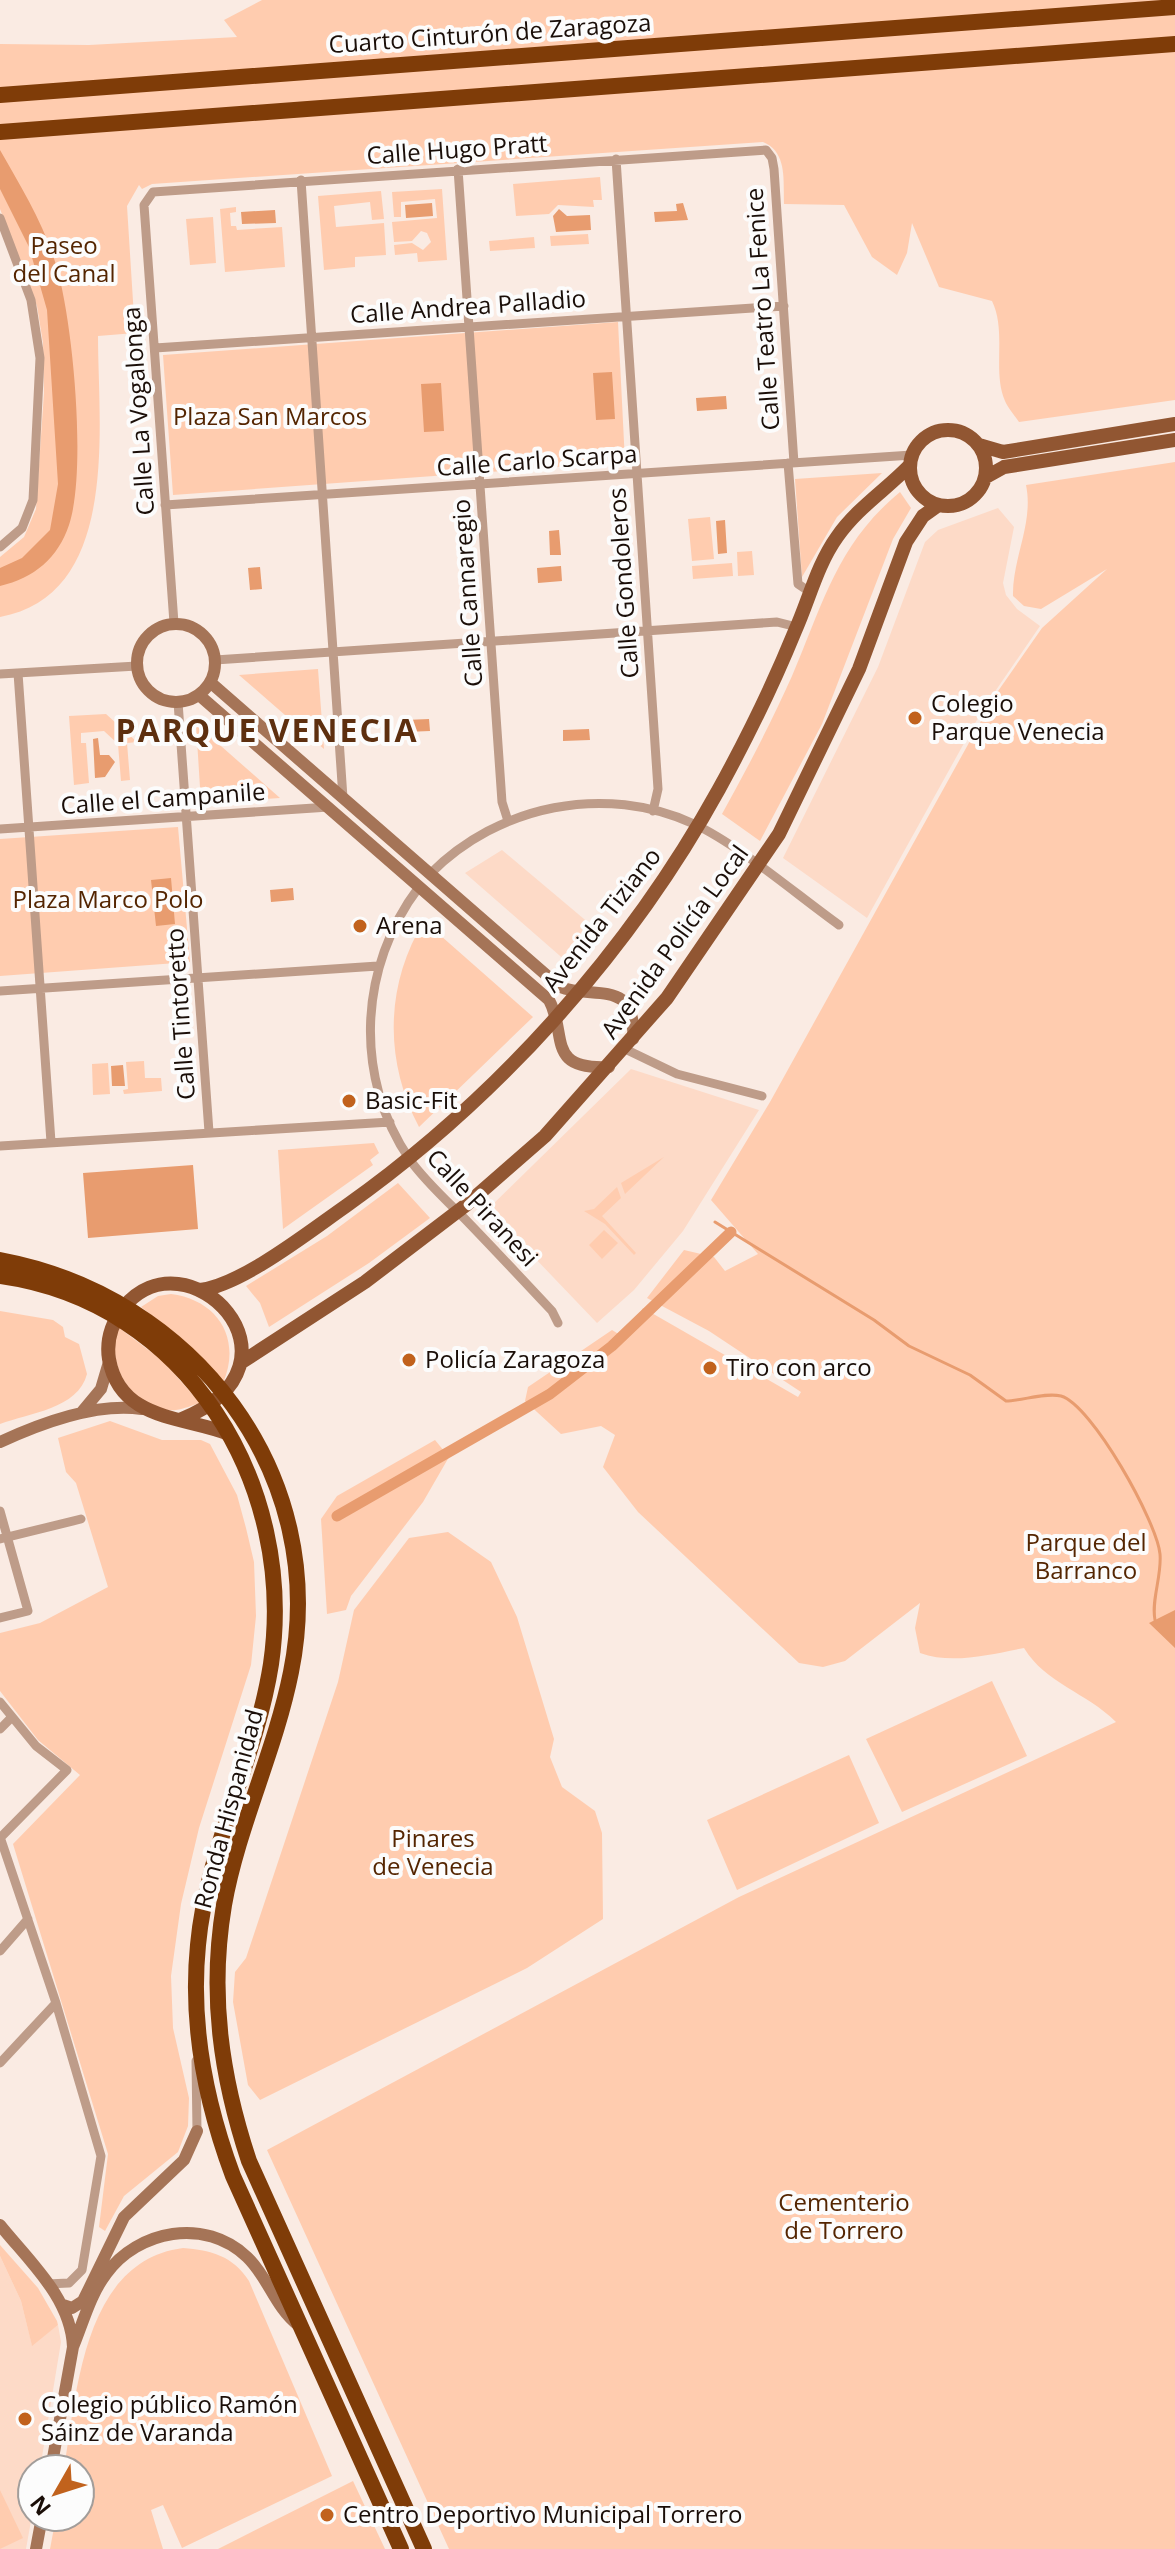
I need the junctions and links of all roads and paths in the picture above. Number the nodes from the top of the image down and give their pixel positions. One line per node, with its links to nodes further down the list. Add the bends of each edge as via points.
1 (1175, 7): 3 (highway, Cuarto Cinturón de Zaragoza)
2 (1175, 44): 4 (highway)
3 (8, 95)
4 (0, 132)
5 (769, 153): 6 (street, Calle Hugo Pratt, via 752,149); 11 (street, Calle Teatro La Fenice)
6 (616, 159): 7 (street, Calle Hugo Pratt); 12 (street, Calle Gondoleros)
7 (458, 169): 8 (street, Calle Hugo Pratt); 13 (street, Calle Cannaregio)
8 (301, 180): 9 (street, Calle Hugo Pratt, via 159,190); 14 (street)
9 (148, 196): 15 (street, Calle La Vogalonga, via 144,205)
10 (0, 218): 27 (street, via 31,300 40,358 33,500 22,528)
11 (784, 306): 12 (street, Calle Andrea Palladio); 20 (street, Calle Teatro La Fenice)
12 (627, 316): 13 (street, Calle Andrea Palladio); 21 (street, Calle Gondoleros)
13 (469, 327): 14 (street, Calle Andrea Palladio); 23 (street, Calle Cannaregio)
14 (311, 337): 15 (street, Calle Andrea Palladio); 24 (street)
15 (155, 348): 25 (street, Calle La Vogalonga)
16 (1175, 424): 18 (main road, via 1003,452)
17 (1175, 440): 22 (main road, via 1004,467)
18 (979, 445): 19 (main road, via 963,433 945,430 927,436); 22 (main road)
19 (911, 460): 20 (street, Calle Carlo Scarpa); 26 (main road, via 919,493); 28 (main road, Avenida Tiziano, via 843,529)
20 (791, 463): 21 (street, Calle Carlo Scarpa); 28 (street, Calle Teatro La Fenice, via 798,584)
21 (637, 475): 23 (street, Calle Carlo Scarpa); 31 (street, Calle Gondoleros)
22 (986, 477): 26 (main road, via 967,502)
23 (481, 484): 24 (street, Calle Carlo Scarpa); 32 (street, Calle Cannaregio)
24 (322, 495): 25 (street, Calle Carlo Scarpa); 33 (street)
25 (165, 505): 29 (street, Calle La Vogalonga)
26 (937, 506): 49 (main road, Avenida Policía Local, via 923,516 906,542 833,729)
27 (0, 547)
28 (810, 592): 30 (main road, Avenida Tiziano)
29 (174, 623): 34 (street, via 199,631); 35 (street, via 149,635 140,647)
30 (797, 627): 31 (street, via 777,622); 46 (main road, Avenida Tiziano, via 756,719)
31 (648, 631): 32 (street); 43 (street, Calle Gondoleros, via 658,789)
32 (491, 640): 33 (street); 45 (street, Calle Cannaregio, via 502,802)
33 (333, 651): 34 (street); 41 (street)
34 (215, 660): 38 (street)
35 (137, 666): 36 (street); 40 (street, via 150,692)
36 (18, 673): 37 (street); 47 (street)
37 (0, 674)
38 (210, 682): 39 (street); 41 (street)
39 (199, 695): 40 (street); 42 (street)
40 (178, 702): 44 (street, Calle Tintoretto)
41 (343, 798): 50 (street)
42 (329, 807): 44 (street, Calle el Campanile); 51 (street)
43 (653, 811): 45 (street, via 577,803); 46 (street)
44 (187, 819): 47 (street, Calle el Campanile); 54 (street, Calle Tintoretto)
45 (508, 821): 50 (street, via 464,845)
46 (697, 826): 49 (street); 56 (main road, Avenida Tiziano, via 650,899)
47 (29, 827): 48 (street, Calle el Campanile); 55 (street)
48 (0, 829)
49 (758, 868): 52 (street); 59 (main road, Avenida Policía Local)
50 (430, 874): 56 (street, via 560,987)
51 (419, 887): 53 (street, Calle Piranesi, via 397,919); 58 (street, via 549,1000)
52 (839, 925)
53 (378, 966): 54 (street); 62 (street, Calle Piranesi, via 370,1035 376,1084)
54 (198, 977): 55 (street); 63 (street, Calle Tintoretto)
55 (41, 988): 57 (street); 64 (street)
56 (579, 989): 58 (main road, Avenida Tiziano); 59 (street, via 606,992 622,1001 631,1017)
57 (0, 991)
58 (553, 1018): 60 (street, via 560,1045 572,1060); 66 (main road, Avenida Tiziano, via 492,1083)
59 (629, 1044): 60 (main road, Avenida Policía Local); 61 (street, via 677,1074)
60 (609, 1067): 67 (main road, Avenida Policía Local, via 545,1136)
61 (762, 1096)
62 (390, 1122): 63 (street); 66 (street, Calle Piranesi)
63 (209, 1132): 64 (street)
64 (51, 1142): 65 (street)
65 (0, 1146)
66 (408, 1157): 67 (street, Calle Piranesi); 70 (main road, Avenida Tiziano, via 277,1252 218,1287)
67 (458, 1212): 72 (street, Calle Piranesi); 74 (main road, Avenida Policía Local, via 365,1282)
68 (0, 1260): 71 (highway, Ronda Hispanidad, via 65,1276)
69 (0, 1276): 71 (highway, Ronda Hispanidad)
70 (200, 1290): 71 (main road, via 152,1287); 74 (main road, via 218,1300 236,1323)
71 (120, 1312): 73 (main road, via 109,1335); 75 (highway, Ronda Hispanidad, via 155,1325 187,1352)
72 (558, 1323)
73 (109, 1362): 76 (main road, via 121,1387); 77 (street, via 101,1389)
74 (242, 1362): 75 (main road, via 236,1379)
75 (218, 1399): 78 (main road); 79 (highway, Ronda Hispanidad); 104 (highway, Ronda Hispanidad, via 251,1431 285,1512 297,1588 291,1671 224,1905 217,1983 222,2063 253,2170)
76 (142, 1409): 77 (street); 78 (main road)
77 (81, 1413): 80 (street)
78 (182, 1419): 79 (main road)
79 (229, 1434): 92 (highway, Ronda Hispanidad, via 253,1483 273,1552 276,1625 261,1708 203,1901 197,1947)
80 (0, 1442)
81 (0, 1511): 83 (street)
82 (81, 1519): 83 (street)
83 (4, 1538): 84 (street, via 28,1611)
84 (0, 1618)
85 (0, 1702): 86 (street)
86 (11, 1718): 87 (street); 88 (street, via 67,1770)
87 (0, 1729)
88 (0, 1837): 89 (street)
89 (28, 1919): 90 (street); 91 (street)
90 (0, 1951)
91 (56, 2003): 93 (street); 98 (street, via 101,2163 82,2270 69,2283)
92 (199, 2050): 94 (street); 100 (highway, Ronda Hispanidad, via 224,2153)
93 (0, 2063)
94 (197, 2131): 99 (street, via 184,2160 124,2217 83,2301 72,2308)
95 (0, 2225): 97 (street)
96 (0, 2234): 97 (street)
97 (15, 2244): 98 (street)
98 (47, 2284): 99 (street)
99 (63, 2305): 101 (street)
100 (298, 2325): 101 (street, via 240,2251 215,2237 174,2233 141,2243 111,2267); 103 (highway, Ronda Hispanidad)
101 (73, 2347): 102 (street)
102 (54, 2453)
103 (401, 2549)
104 (424, 2549)

